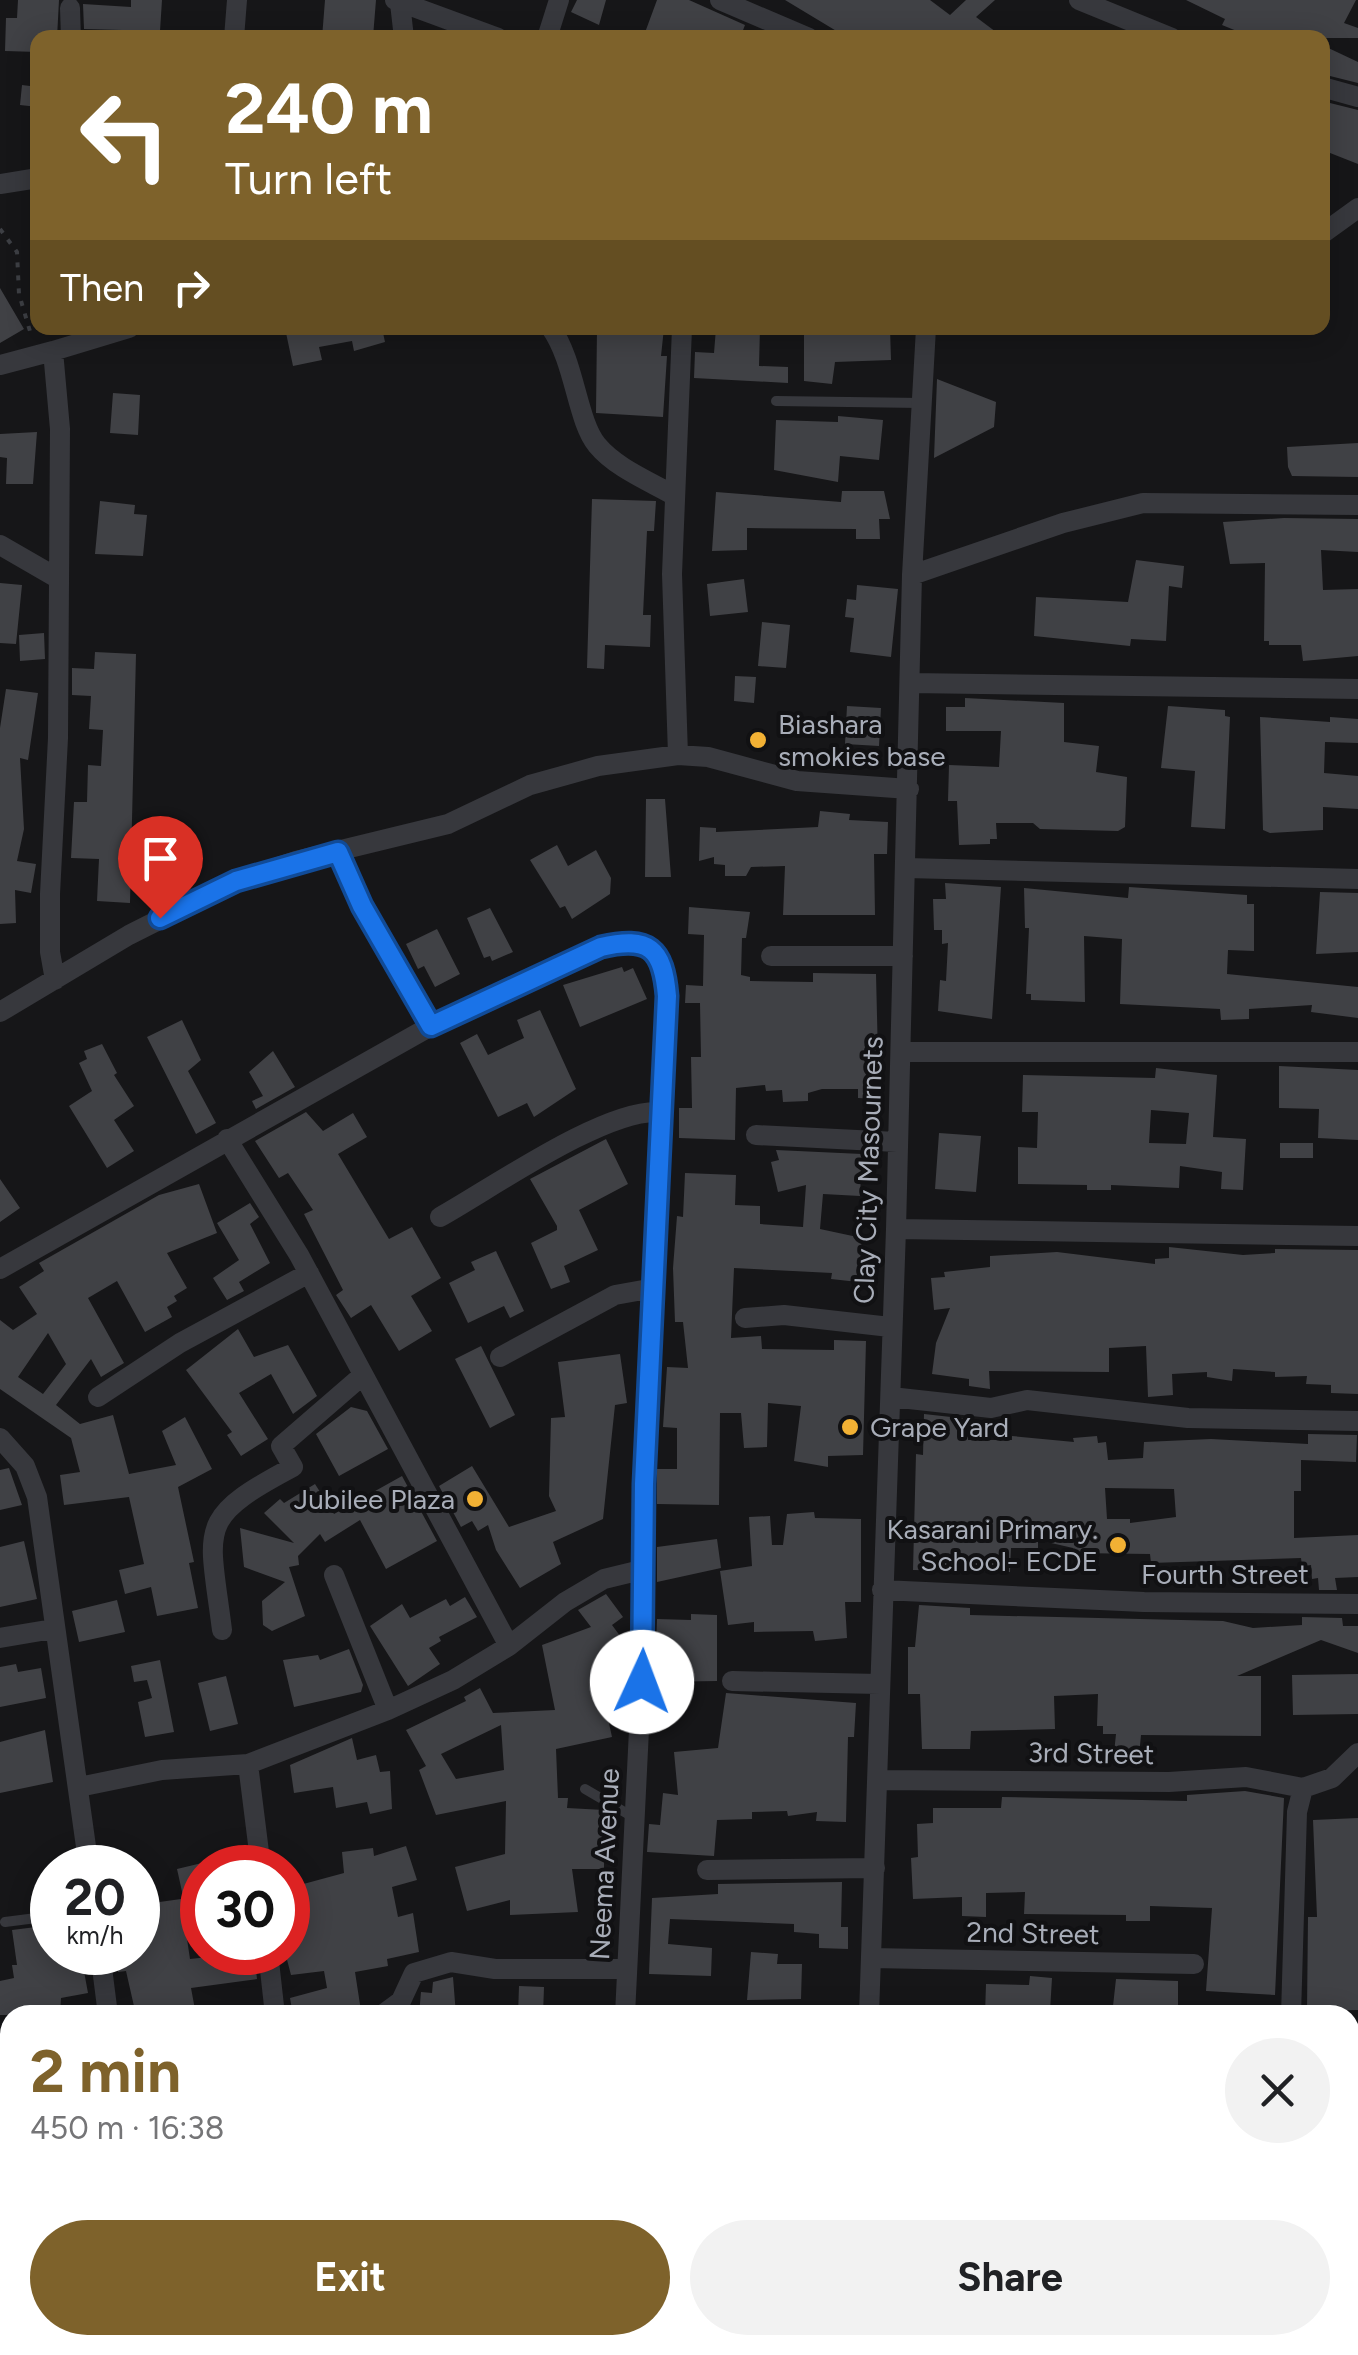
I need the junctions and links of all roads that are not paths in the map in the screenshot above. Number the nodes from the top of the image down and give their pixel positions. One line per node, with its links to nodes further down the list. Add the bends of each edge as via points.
1 (238, 0): 8 (street)
2 (559, 0): 11 (street)
3 (720, 0): 12 (street)
4 (1079, 0): 13 (street)
5 (398, 1): 9 (street); 10 (street)
6 (70, 8): 7 (street)
7 (71, 30)
8 (235, 30)
9 (403, 30)
10 (476, 30)
11 (550, 30)
12 (790, 30)
13 (1152, 30)
14 (1330, 89): 15 (street)
15 (1358, 97)
16 (30, 179): 17 (street)
17 (0, 184)
18 (1358, 208): 19 (street)
19 (1330, 228)
20 (107, 335): 24 (street)
21 (555, 335): 28 (street, via 594,442)
22 (682, 335): 28 (street)
23 (926, 335): 27 (street, Clay City Masournets)
24 (53, 352): 25 (street); 32 (street, via 60,392)
25 (0, 365)
26 (776, 400): 27 (lane)
27 (922, 403): 31 (street, Clay City Masournets)
28 (676, 496): 35 (street, via 672,663)
29 (1358, 505): 31 (street, via 1143,503 1063,522)
30 (0, 545): 32 (street)
31 (912, 575): 33 (street, Clay City Masournets)
32 (59, 580): 42 (street, via 50,894)
33 (910, 683): 34 (street); 36 (street, Clay City Masournets)
34 (1358, 689)
35 (678, 755): 36 (street, via 797,781); 37 (street, via 530,784 448,824)
36 (909, 789): 38 (street, Clay City Masournets)
37 (338, 852): 42 (street, via 266,871 191,902); 44 (street)
38 (906, 868): 39 (street); 41 (street, Clay City Masournets)
39 (1358, 879)
40 (771, 956): 41 (street)
41 (904, 956): 45 (street, Clay City Masournets)
42 (55, 980): 43 (street)
43 (0, 1012)
44 (431, 1026): 47 (street, Neema Avenue, via 601,947 646,944 665,974 667,996); 49 (street)
45 (901, 1052): 46 (street); 50 (street, Clay City Masournets)
46 (1358, 1052)
47 (659, 1112): 51 (street, via 628,1114 596,1129); 56 (street, Neema Avenue)
48 (756, 1135): 50 (street)
49 (227, 1139): 54 (street); 55 (street)
50 (897, 1142): 52 (street, Clay City Masournets)
51 (440, 1217)
52 (896, 1229): 53 (street); 58 (street, Clay City Masournets)
53 (1358, 1236)
54 (0, 1269)
55 (309, 1273): 60 (street); 61 (street)
56 (654, 1288): 59 (street, via 615,1295); 65 (street, Neema Avenue)
57 (746, 1318): 58 (street, via 784,1315)
58 (890, 1328): 62 (street, Clay City Masournets)
59 (500, 1356)
60 (364, 1375): 70 (street, via 281,1446 293,1466 239,1496 218,1518 213,1560); 72 (street)
61 (98, 1397)
62 (891, 1398): 63 (street, via 991,1408 1027,1400 1188,1418); 67 (street, Clay City Masournets)
63 (1358, 1421)
64 (0, 1438): 69 (street, via 26,1466 37,1497)
65 (642, 1570): 72 (street, via 604,1579); 82 (street, Neema Avenue)
66 (334, 1575): 75 (street)
67 (882, 1590): 68 (street, Fourth Street); 74 (street, Clay City Masournets)
68 (1358, 1604)
69 (53, 1629): 71 (street); 79 (street)
70 (222, 1630)
71 (0, 1638)
72 (509, 1646): 75 (street)
73 (732, 1681): 74 (street)
74 (879, 1684): 78 (street, Clay City Masournets)
75 (388, 1710): 77 (street)
76 (1358, 1753): 80 (street, via 1332,1778)
77 (248, 1764): 79 (street, via 162,1770); 84 (street)
78 (878, 1780): 80 (street, 3rd Street, via 1246,1777); 85 (street, Clay City Masournets)
79 (79, 1787): 83 (street)
80 (1303, 1788): 99 (street)
81 (585, 1790): 82 (lane)
82 (634, 1817): 91 (street, Neema Avenue)
83 (86, 1845)
84 (258, 1845)
85 (875, 1868): 86 (street); 89 (street, Clay City Masournets)
86 (706, 1870)
87 (30, 1919): 88 (lane)
88 (5, 1922)
89 (871, 1958): 90 (street, 2nd Street); 98 (street, Clay City Masournets)
90 (1194, 1964)
91 (626, 1969): 96 (street, via 495,1969 451,1962 414,1973); 97 (street, Neema Avenue)
92 (103, 1975): 94 (street)
93 (271, 1975): 95 (street)
94 (107, 2005)
95 (274, 2005)
96 (395, 2005)
97 (625, 2005)
98 (870, 2005)
99 (1291, 2005)

